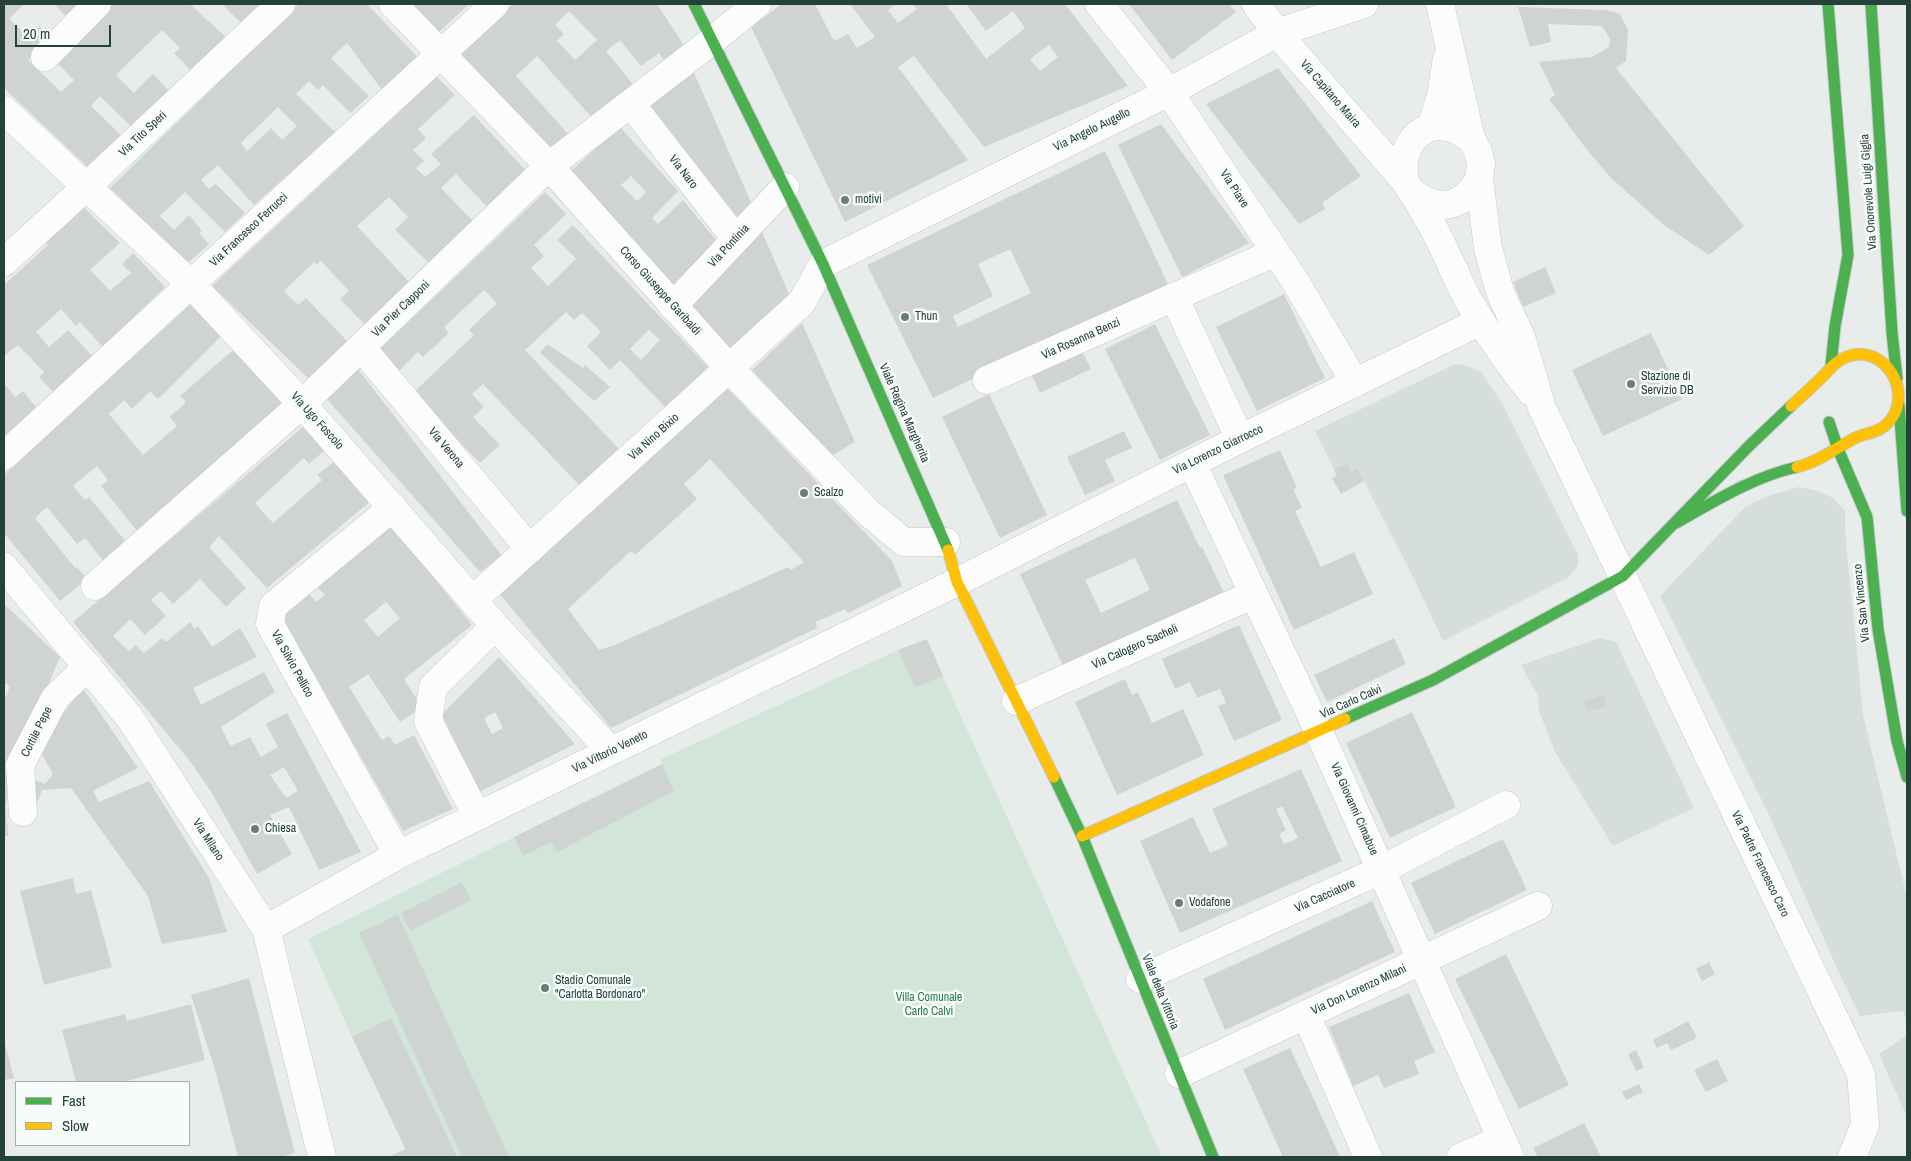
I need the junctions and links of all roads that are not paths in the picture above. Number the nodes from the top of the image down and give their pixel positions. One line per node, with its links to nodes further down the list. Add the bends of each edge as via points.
1 (97, 4): 17 (street)
2 (281, 4): 25 (street, Via Tito Speri)
3 (393, 4): 16 (street, Corso Giuseppe Garibaldi)
4 (495, 4): 16 (street, Via Francesco Ferrucci)
5 (694, 4): 14 (street, Viale Regina Margherita)
6 (758, 4): 14 (street, Via Pier Capponi)
7 (1099, 4): 18 (street, Via Piave)
8 (1256, 4): 13 (street, Via Capitano Maira)
9 (1364, 4): 13 (street, Via Angelo Augello)
10 (1440, 4): 15 (street)
11 (1828, 4): 36 (street, Via Onorevole Luigi Giglia, via 1848,255)
12 (1871, 4): 42 (street, Via Onorevole Luigi Giglia)
13 (1277, 33): 18 (street, Via Angelo Augello); 27 (street, Via Capitano Maira)
14 (713, 40): 19 (street, Via Pier Capponi); 26 (street, Viale Regina Margherita)
15 (1449, 44): 21 (street); 22 (street)
16 (440, 54): 23 (street, Corso Giuseppe Garibaldi); 32 (street, Via Francesco Ferrucci)
17 (45, 58)
18 (1169, 92): 29 (street, Via Piave); 31 (street, Via Angelo Augello)
19 (631, 104): 23 (street, Via Pier Capponi); 28 (street, Via Naro)
20 (4, 110): 25 (street, Via Ugo Foscolo)
21 (1431, 127): 22 (street, via 1446,126); 27 (street, via 1408,144 1402,169)
22 (1471, 139): 24 (street, via 1480,158)
23 (549, 166): 34 (street, Corso Giuseppe Garibaldi); 37 (street, Via Pier Capponi)
24 (1479, 179): 27 (street, via 1461,200 1447,205 1422,200); 49 (street, via 1488,248 1500,292 1521,337)
25 (86, 187): 30 (street, Via Tito Speri); 32 (street, Via Ugo Foscolo)
26 (785, 187): 28 (street, Via Pontinia); 31 (street, Viale Regina Margherita)
27 (1409, 187): 35 (street)
28 (736, 239): 34 (street, Via Pontinia)
29 (1276, 252): 33 (street, Via Rosanna Benzi); 44 (street, Via Piave)
30 (4, 262)
31 (823, 264): 40 (street, Via Nino Bixio, via 802,302); 63 (street, Viale Regina Margherita)
32 (191, 284): 47 (street, Via Ugo Foscolo); 56 (street, Via Francesco Ferrucci)
33 (1174, 298): 43 (street, Via Rosanna Benzi); 53 (street)
34 (674, 306): 40 (street, Corso Giuseppe Garibaldi)
35 (1481, 321): 44 (street, Via Lorenzo Giarrocco); 49 (street)
36 (1835, 326): 38 (street); 39 (street, Via Onorevole Luigi Giglia)
37 (361, 347): 47 (street, Via Pier Capponi); 64 (street, Via Verona)
38 (1820, 350)
39 (1831, 364): 41 (street); 42 (street, via 1842,357 1868,354 1890,367)
40 (729, 368): 63 (street, Corso Giuseppe Garibaldi, via 869,513 904,542); 64 (street, Via Nino Bixio)
41 (1824, 375): 46 (street); 54 (street)
42 (1897, 378): 48 (street, Via Onorevole Luigi Giglia)
43 (987, 380)
44 (1355, 383): 53 (street, Via Lorenzo Giarrocco)
45 (1793, 388): 54 (street)
46 (1818, 399)
47 (302, 404): 60 (street, Via Ugo Foscolo); 68 (street, Via Pier Capponi)
48 (1899, 405): 52 (street, via 1886,426); 61 (street)
49 (1542, 408): 66 (street, Via Padre Francesco Caro)
50 (1822, 412): 51 (street)
51 (1829, 422): 52 (street, via 1839,430); 55 (street, Via San Vincenzo)
52 (1863, 435): 55 (street)
53 (1240, 439): 57 (street, Via Lorenzo Giarrocco)
54 (1749, 446): 62 (street)
55 (1838, 449): 58 (street); 59 (street, Via San Vincenzo)
56 (4, 456)
57 (1192, 463): 67 (street, Via Lorenzo Giarrocco); 69 (street, Via Giovanni Cimabue)
58 (1807, 464): 59 (street, via 1830,470); 62 (street, via 1740,488)
59 (1854, 485): 76 (street, Via San Vincenzo, via 1867,517 1878,629 1897,742)
60 (393, 507): 70 (street, Via Ugo Foscolo); 81 (street, Via Silvio Pellico, via 273,606 270,624)
61 (1907, 511)
62 (1676, 523): 66 (street)
63 (946, 542): 67 (street, Viale Regina Margherita)
64 (530, 549): 70 (street, Via Nino Bixio)
65 (4, 567): 72 (street, Via Milano)
66 (1623, 576): 74 (street, Via Carlo Calvi, via 1433,680); 94 (street, Via Padre Francesco Caro, via 1861,1074 1865,1125)
67 (958, 582): 73 (street, Viale Regina Margherita); 75 (street, Via Vittorio Veneto)
68 (95, 586)
69 (1254, 594): 73 (street, Via Calogero Sacheli); 74 (street, Via Giovanni Cimabue)
70 (473, 600): 71 (street, Via Ugo Foscolo)
71 (495, 626): 75 (street, Via Ugo Foscolo); 79 (street, via 433,687 428,721)
72 (88, 666): 78 (street, Cortile Pepe, via 55,698 20,765); 84 (street, Via Milano, via 130,718)
73 (1016, 701): 80 (street, Viale Regina Margherita)
74 (1319, 732): 80 (street, Via Carlo Calvi); 82 (street, Via Giovanni Cimabue)
75 (611, 751): 79 (street, Via Vittorio Veneto)
76 (1907, 777)
77 (1506, 805): 82 (street, Via Cacciatore)
78 (23, 812)
79 (477, 816): 81 (street, Via Vittorio Veneto)
80 (1082, 836): 86 (street, Viale della Vittoria)
81 (398, 855): 84 (street, Via Vittorio Veneto)
82 (1381, 870): 85 (street, Via Giovanni Cimabue); 86 (street, Via Cacciatore)
83 (1538, 906): 85 (street, Via Don Lorenzo Milani)
84 (266, 929): 90 (street, Via Milano)
85 (1422, 961): 87 (street, Via Don Lorenzo Milani); 89 (street, Via Giovanni Cimabue)
86 (1140, 978): 88 (street, Viale della Vittoria)
87 (1306, 1015): 88 (street, Via Don Lorenzo Milani); 92 (street)
88 (1179, 1074): 91 (street, Viale della Vittoria)
89 (1506, 1148): 93 (street)
90 (322, 1157)
91 (1213, 1157)
92 (1368, 1157)
93 (1461, 1157)
94 (1852, 1157)

